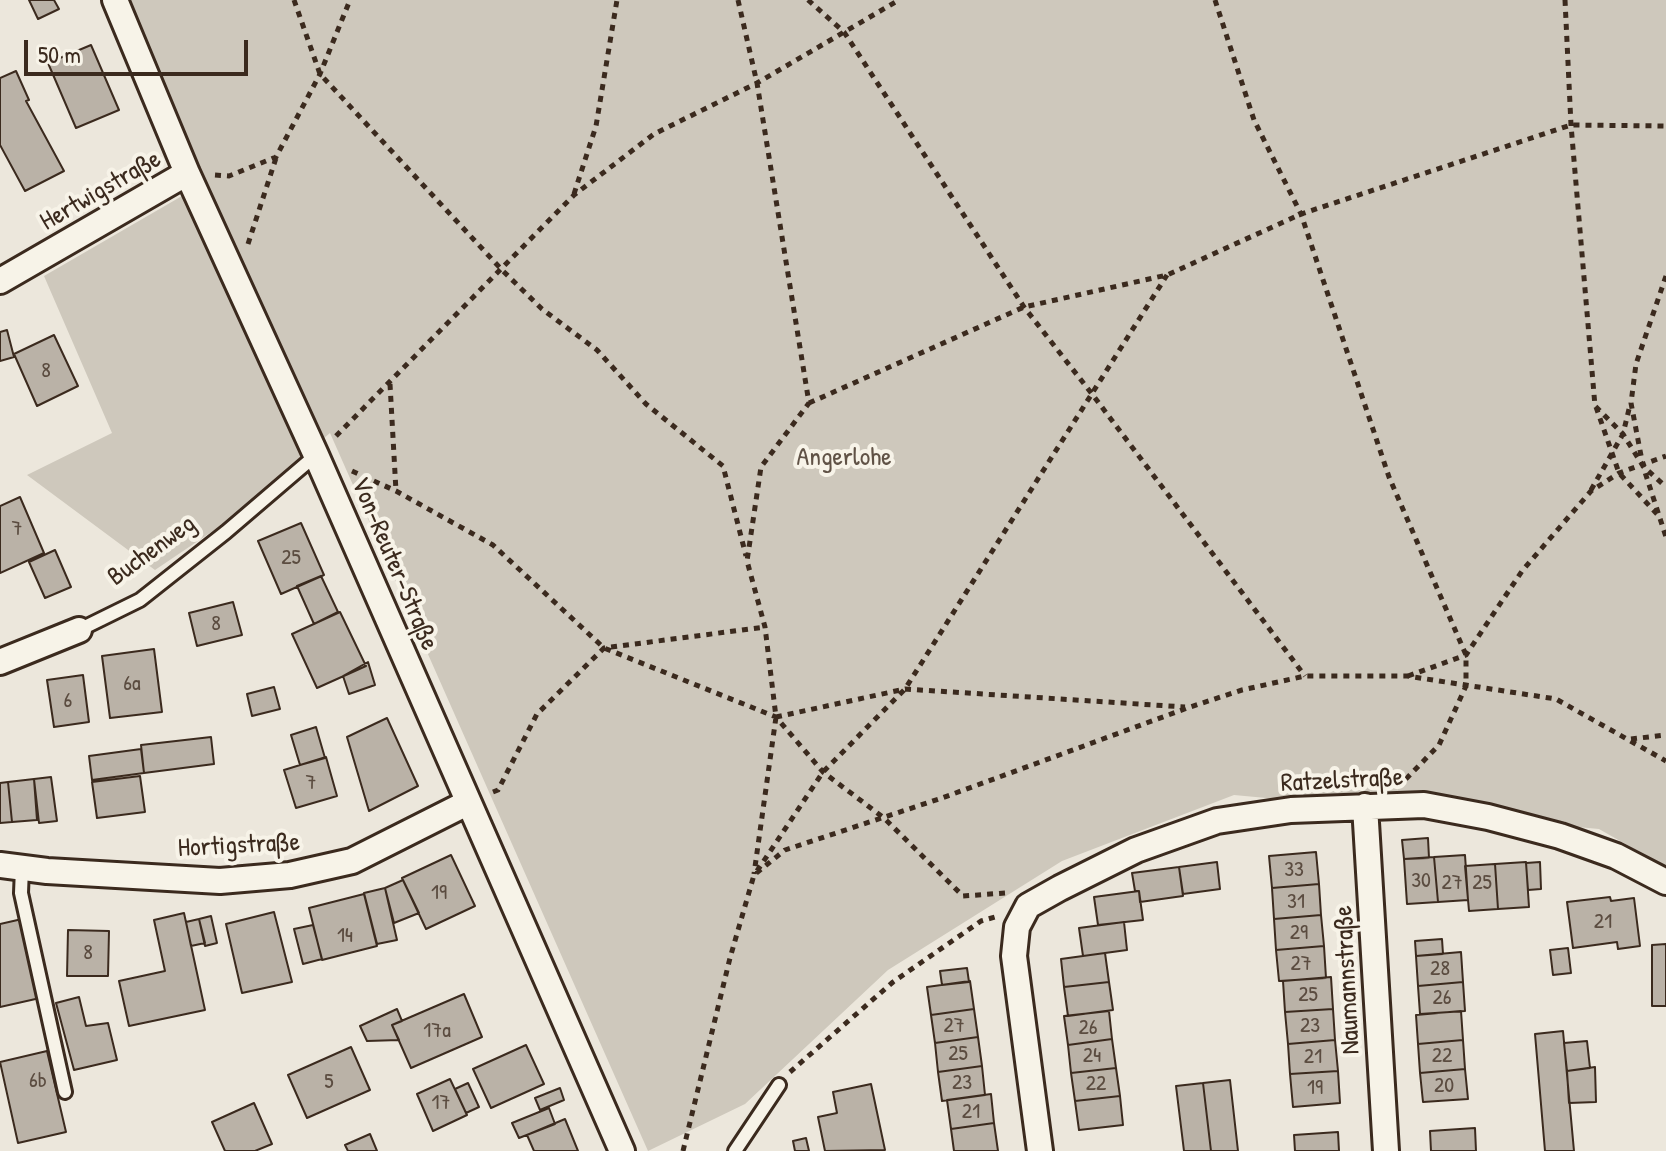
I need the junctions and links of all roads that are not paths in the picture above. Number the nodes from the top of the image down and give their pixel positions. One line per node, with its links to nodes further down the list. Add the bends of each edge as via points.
1 (115, 0): 2 (street, Von-Reuter-Straße)
2 (187, 173): 3 (street, Hertwigstraße); 4 (street, Von-Reuter-Straße)
3 (0, 281)
4 (316, 455): 5 (lane, Buchenweg, via 140,600); 7 (street, Von-Reuter-Straße)
5 (79, 630): 6 (street, Buchenweg)
6 (0, 662)
7 (467, 803): 9 (street, Hortigstraße, via 352,861 290,875 220,881); 13 (street, Von-Reuter-Straße)
8 (1365, 806): 10 (street, Ratzelstraße, via 1424,805 1488,817 1616,856); 15 (street, Ratzelstraße, via 1217,821 1136,850 1028,906 1017,927 1014,956); 16 (street, Naumannstraße)
9 (11, 866): 12 (lane)
10 (1666, 882)
11 (779, 1085): 14 (lane)
12 (65, 1092)
13 (622, 1151)
14 (735, 1151)
15 (1040, 1151)
16 (1386, 1151)

